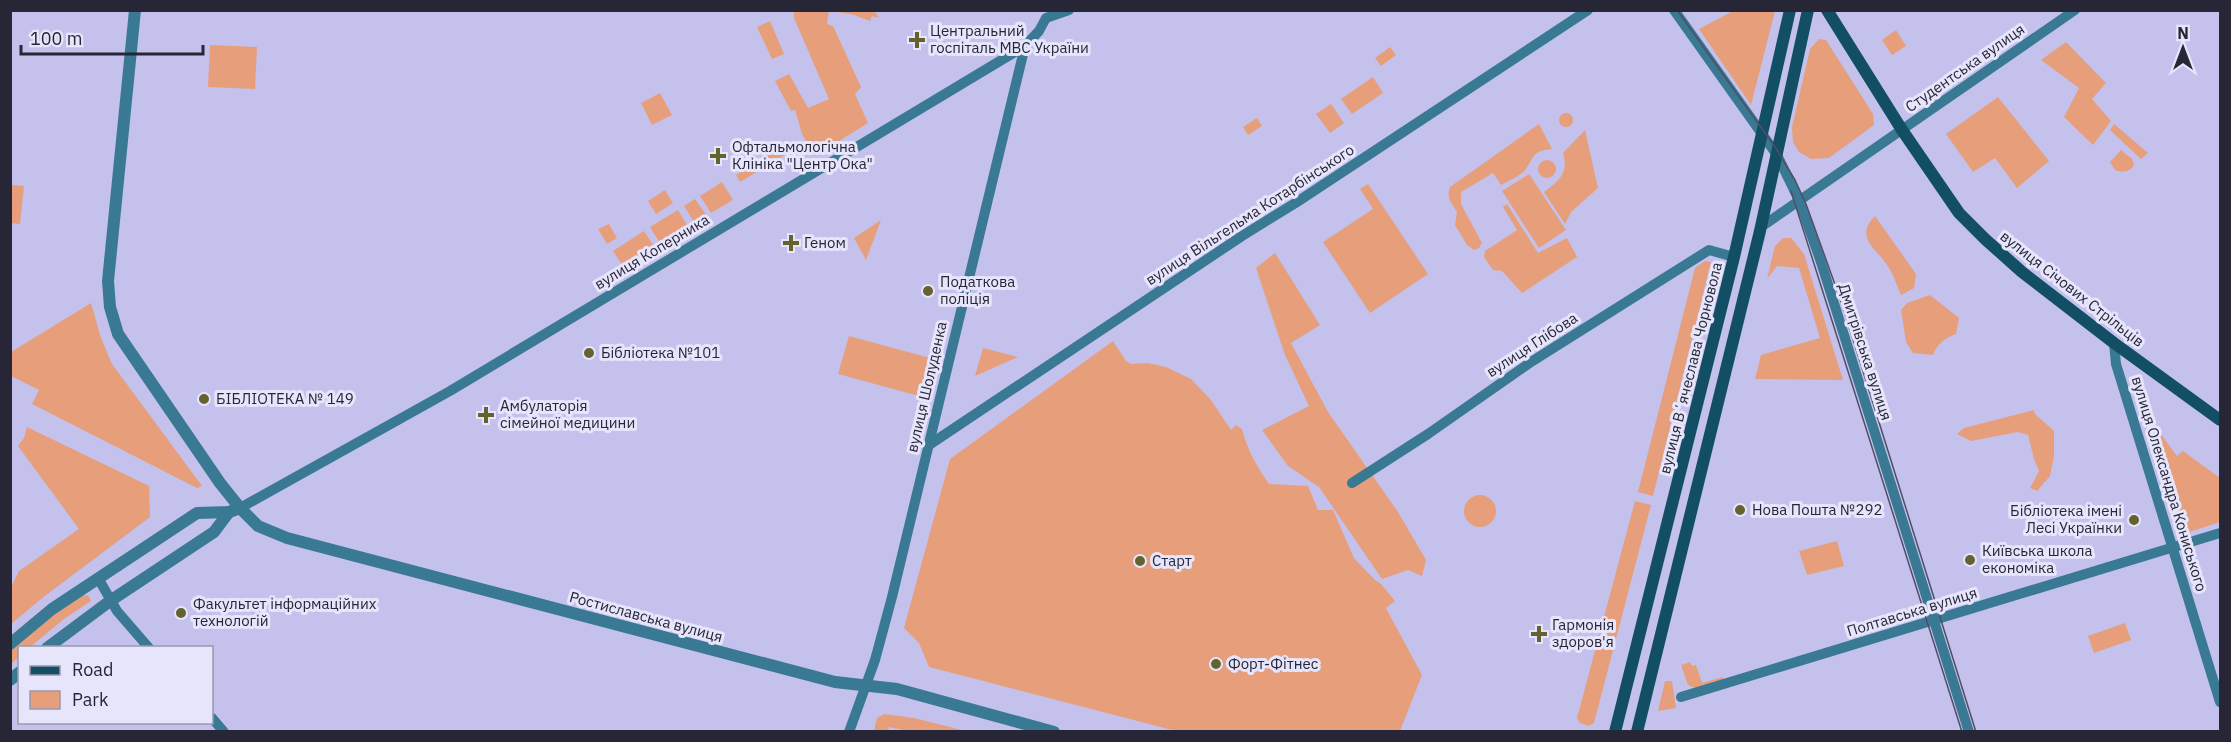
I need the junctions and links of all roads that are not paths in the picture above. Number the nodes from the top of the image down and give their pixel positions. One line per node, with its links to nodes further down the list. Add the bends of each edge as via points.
1 (135, 10): 21 (street, Ростиславська вулиця, via 108,281 110,307 118,334 220,483)
2 (1070, 10): 9 (street, вулиця Коперника)
3 (1588, 10): 19 (street, вулиця Вільгельма Котарбінського)
4 (1674, 10): 12 (street, Дмитрівська вулиця)
5 (1790, 10): 12 (main road, вулиця Вʼячеслава Чорновола)
6 (1808, 10): 13 (main road)
7 (1827, 10): 11 (main road, вулиця Січових Стрільців)
8 (2075, 10): 11 (street, Студентська вулиця)
9 (1045, 14): 10 (street, вулиця Коперника, via 1039,31)
10 (1024, 46): 19 (street, вулиця Шолуденка); 21 (street, вулиця Коперника, via 450,391)
11 (1902, 130): 14 (street); 17 (main road, вулиця Січових Стрільців, via 1959,213 2022,272)
12 (1762, 133): 13 (street, Дмитрівська вулиця); 16 (main road, вулиця Вʼячеслава Чорновола)
13 (1777, 155): 14 (street, Дмитрівська вулиця); 15 (main road)
14 (1799, 200): 15 (street); 26 (street, Дмитрівська вулиця)
15 (1761, 227): 38 (main road)
16 (1734, 257): 20 (street, вулиця Глібова, via 1708,250 1531,362); 37 (main road, вулиця Вʼячеслава Чорновола)
17 (2114, 343): 18 (main road, вулиця Січових Стрільців); 23 (street, вулиця Олександра Кониського, via 2116,364)
18 (2220, 420)
19 (928, 445): 30 (street, вулиця Шолуденка, via 892,597)
20 (1352, 483)
21 (234, 510): 24 (street, via 197,513); 25 (street, via 214,532); 30 (street, Ростиславська вулиця, via 287,538 824,679)
22 (2220, 533): 23 (street, Полтавська вулиця)
23 (2174, 546): 26 (street, Полтавська вулиця); 32 (street, вулиця Олександра Кониського)
24 (98, 578): 25 (street); 27 (street)
25 (110, 601): 28 (street); 29 (street)
26 (1935, 621): 31 (street, Полтавська вулиця); 39 (street, Дмитрівська вулиця)
27 (10, 644)
28 (50, 646)
29 (147, 646)
30 (866, 686): 35 (street, вулиця Шолуденка); 36 (street, Ростиславська вулиця, via 897,689)
31 (1681, 698)
32 (2220, 702)
33 (213, 719): 34 (street)
34 (224, 732)
35 (849, 732)
36 (1054, 732)
37 (1615, 732)
38 (1636, 732)
39 (1969, 732)

